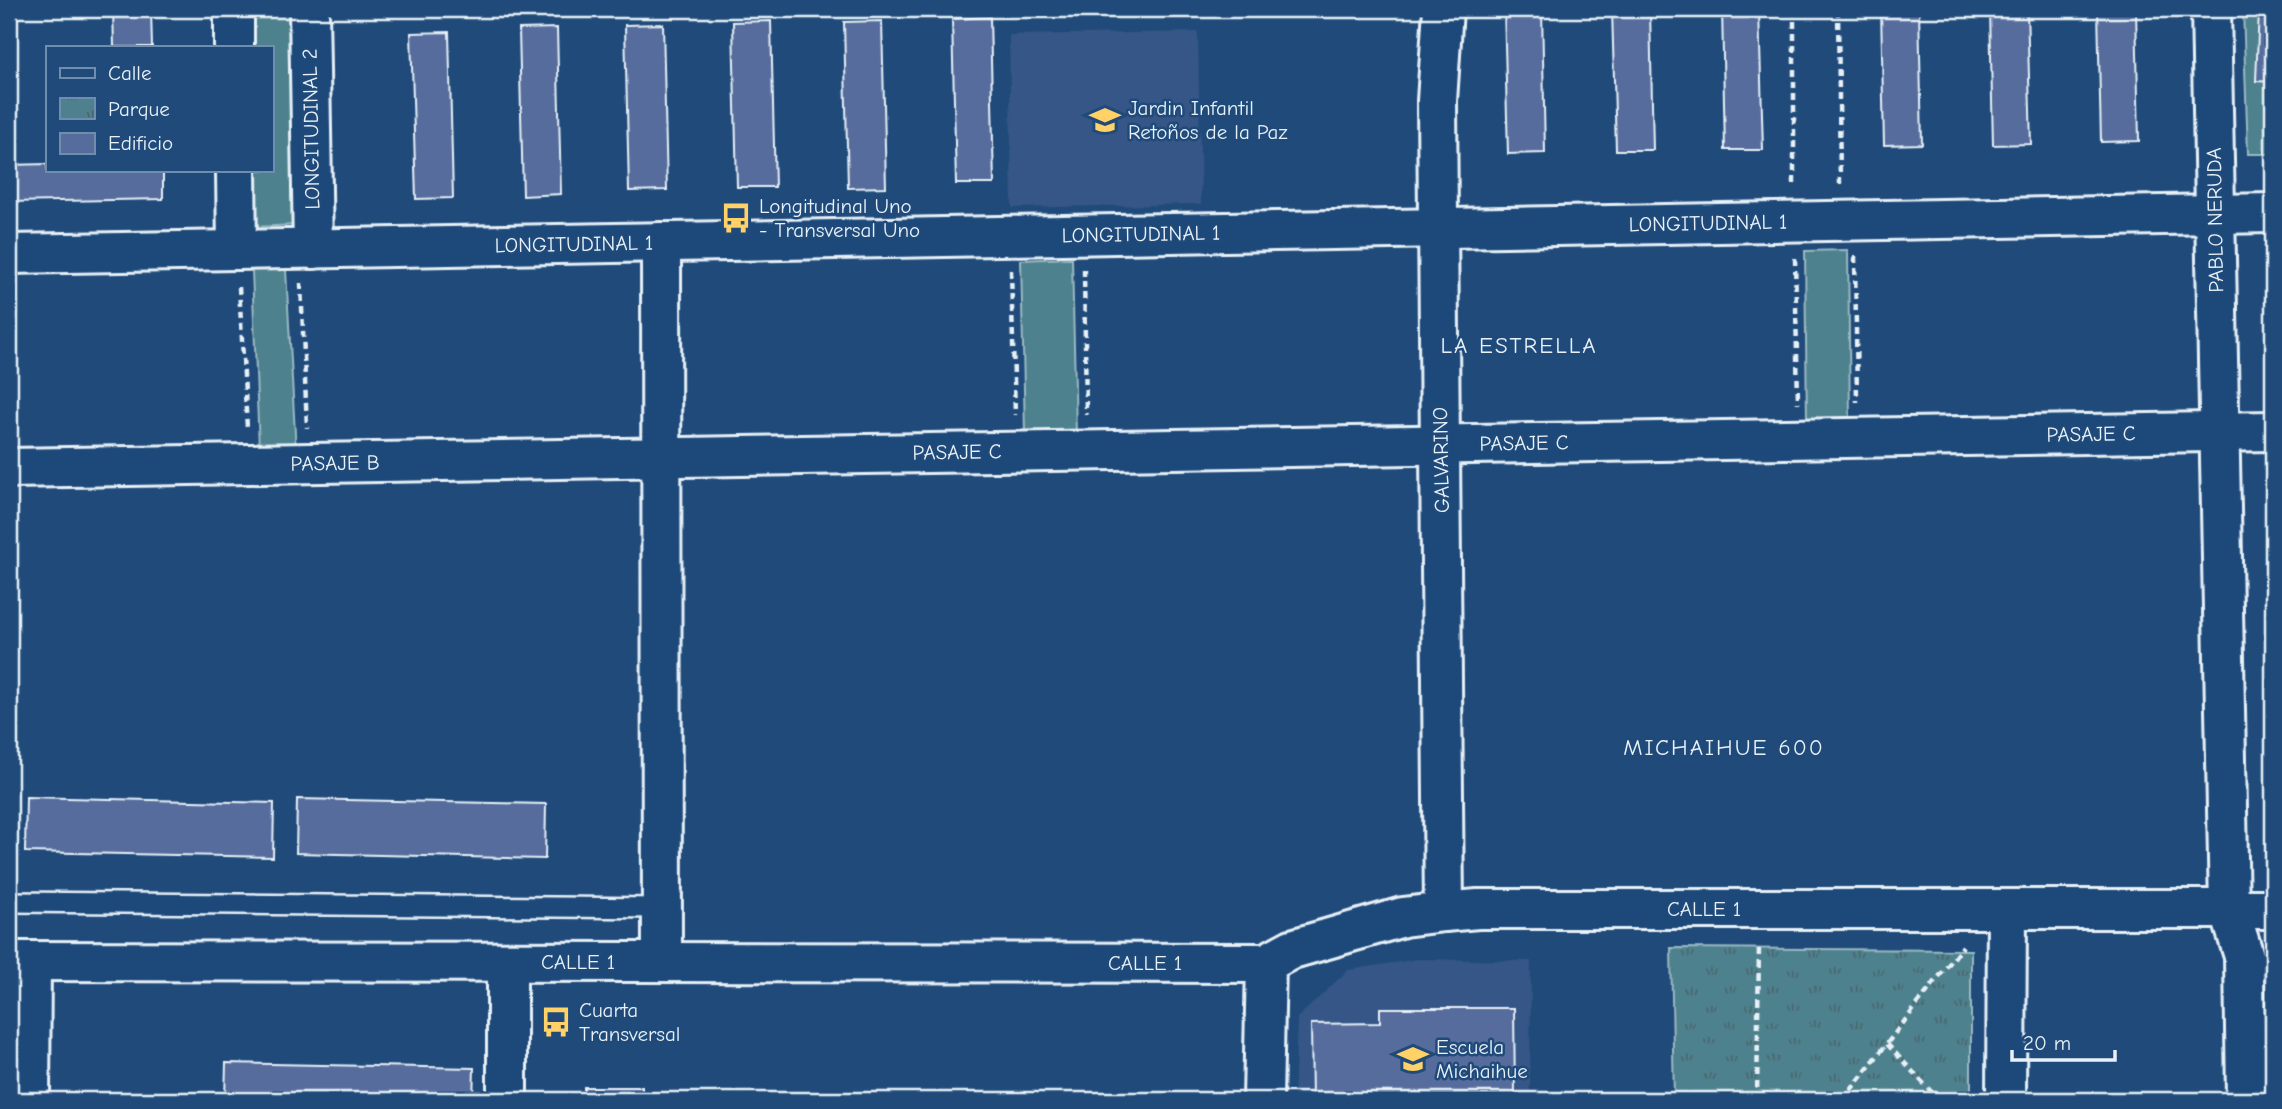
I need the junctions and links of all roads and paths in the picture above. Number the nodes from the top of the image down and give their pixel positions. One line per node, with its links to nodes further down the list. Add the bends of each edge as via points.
1 (234, 9): 7 (street)
2 (309, 9): 17 (street, LONGITUDINAL 2)
3 (1443, 9): 13 (street, GALVARINO, via 1437,101)
4 (1794, 9): 12 (path)
5 (1838, 9): 11 (path)
6 (2211, 9): 10 (street, PABLO NERUDA)
7 (234, 46)
8 (236, 172): 18 (street)
9 (2273, 213): 10 (street, LONGITUDINAL 1)
10 (2215, 214): 11 (street, LONGITUDINAL 1); 21 (street, PABLO NERUDA)
11 (1847, 221): 12 (street, LONGITUDINAL 1); 22 (path)
12 (1794, 222): 13 (street, LONGITUDINAL 1); 23 (path)
13 (1438, 228): 14 (street, LONGITUDINAL 1); 24 (street, GALVARINO)
14 (1084, 235): 15 (street, LONGITUDINAL 1); 25 (path)
15 (1010, 236): 16 (street, LONGITUDINAL 1); 26 (path)
16 (661, 242): 17 (street, LONGITUDINAL 1); 27 (street)
17 (307, 249): 18 (street, LONGITUDINAL 1); 29 (path)
18 (237, 250): 19 (street, LONGITUDINAL 1); 28 (path)
19 (9, 254)
20 (2273, 431): 21 (street, PASAJE C)
21 (2219, 432): 22 (street, PASAJE C); 34 (street, PABLO NERUDA)
22 (1858, 438): 23 (street, PASAJE C)
23 (1799, 439): 24 (street, PASAJE C)
24 (1441, 444): 25 (street, PASAJE C); 36 (street, GALVARINO)
25 (1086, 450): 26 (street, PASAJE C)
26 (1016, 451): 27 (street, PASAJE C)
27 (661, 457): 29 (street, PASAJE B); 32 (street)
28 (250, 464): 29 (street, PASAJE B); 30 (street, PASAJE B)
29 (309, 464)
30 (9, 468)
31 (9, 902): 32 (lane)
32 (661, 908): 41 (street)
33 (2007, 909): 34 (street, CALLE 1); 36 (street, CALLE 1); 50 (street)
34 (2229, 909): 35 (street, CALLE 1); 51 (street, PABLO NERUDA, via 2244,956)
35 (2273, 909)
36 (1444, 912): 42 (street, CALLE 1, via 1403,917 1292,949)
37 (1759, 942): 47 (path)
38 (1966, 942): 43 (path)
39 (20, 961): 40 (street, CALLE 1); 44 (street)
40 (507, 962): 41 (street, CALLE 1); 45 (street)
41 (662, 962): 42 (street, CALLE 1)
42 (1266, 963): 46 (street)
43 (1887, 1044): 48 (path); 49 (path)
44 (30, 1100)
45 (507, 1100)
46 (1262, 1100)
47 (1757, 1100)
48 (1843, 1100)
49 (1939, 1100)
50 (2006, 1100)
51 (2246, 1100)

